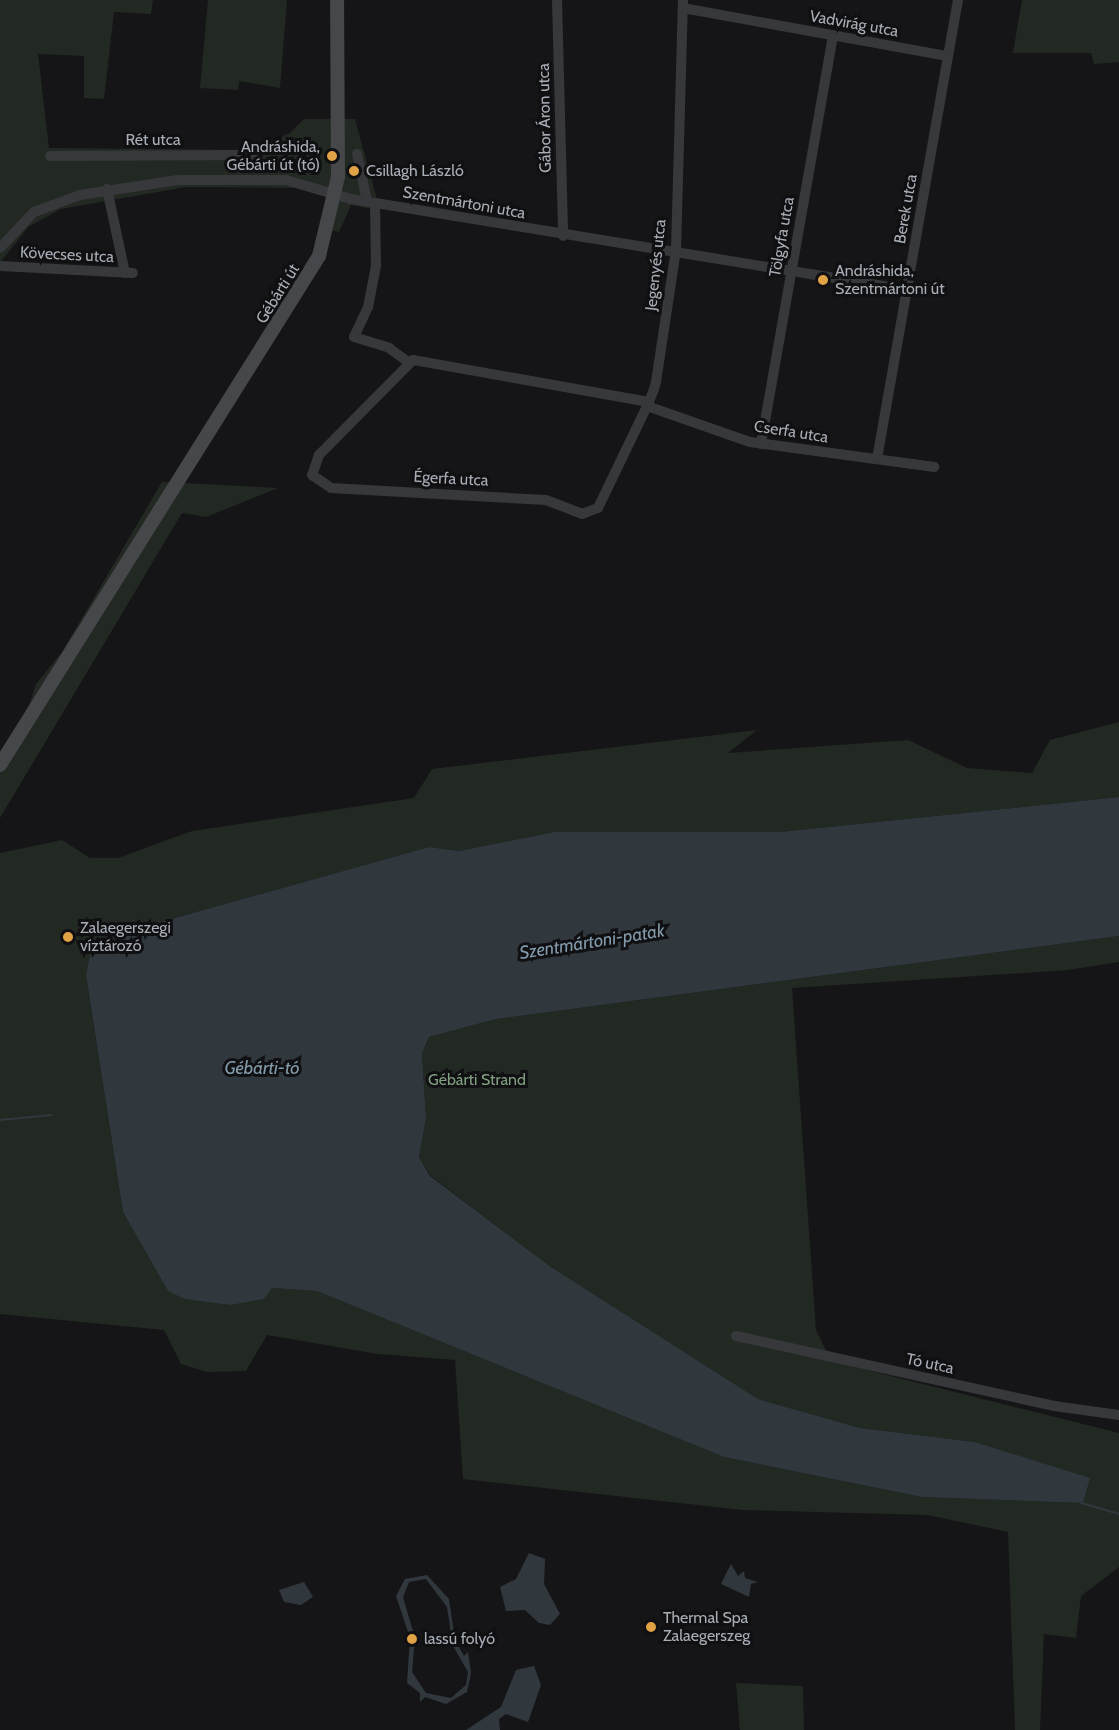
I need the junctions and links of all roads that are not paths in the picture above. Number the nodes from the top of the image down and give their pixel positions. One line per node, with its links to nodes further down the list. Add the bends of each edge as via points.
1 (337, 0): 13 (main road, Gébárti út)
2 (557, 0): 15 (street, Gábor Áron utca)
3 (958, 0): 6 (street, Berek utca)
4 (683, 4): 5 (street, Vadvirág utca); 17 (street, Jegenyés utca)
5 (833, 35): 6 (street, Vadvirág utca); 19 (street, Tölgyfa utca)
6 (948, 56): 20 (street, Berek utca)
7 (357, 154): 14 (street)
8 (257, 155): 10 (street, Rét utca)
9 (50, 156): 10 (street, Rét utca)
10 (213, 156): 11 (street)
11 (213, 177): 12 (street, Szentmártoni utca); 13 (street, Szentmártoni utca, via 296,181)
12 (107, 189): 16 (street, Szentmártoni utca, via 50,203 22,221); 18 (street, Kövecses utca, via 129,273)
13 (336, 196): 14 (street, Szentmártoni utca); 27 (main road, Gébárti út, via 309,275)
14 (371, 202): 15 (street, Szentmártoni utca); 21 (street, via 376,266 368,307 354,337 389,348)
15 (563, 236): 17 (street, Szentmártoni utca)
16 (0, 248)
17 (676, 250): 19 (street, Szentmártoni utca); 22 (street, Jegenyés utca)
18 (0, 266)
19 (792, 270): 20 (street, Szentmártoni utca); 23 (street, Tölgyfa utca)
20 (908, 290): 24 (street, Berek utca)
21 (407, 362): 22 (street, Cserfa utca, via 423,360); 26 (street, Égerfa utca, via 319,455 313,478 331,488 546,500)
22 (648, 404): 23 (street, Cserfa utca); 26 (street, Jegenyés utca, via 601,504)
23 (761, 444): 24 (street, Cserfa utca)
24 (877, 459): 25 (street, Cserfa utca)
25 (934, 467)
26 (588, 514)
27 (0, 765)
28 (736, 1335): 29 (street, Tó utca, via 1054,1406)
29 (1119, 1415)

